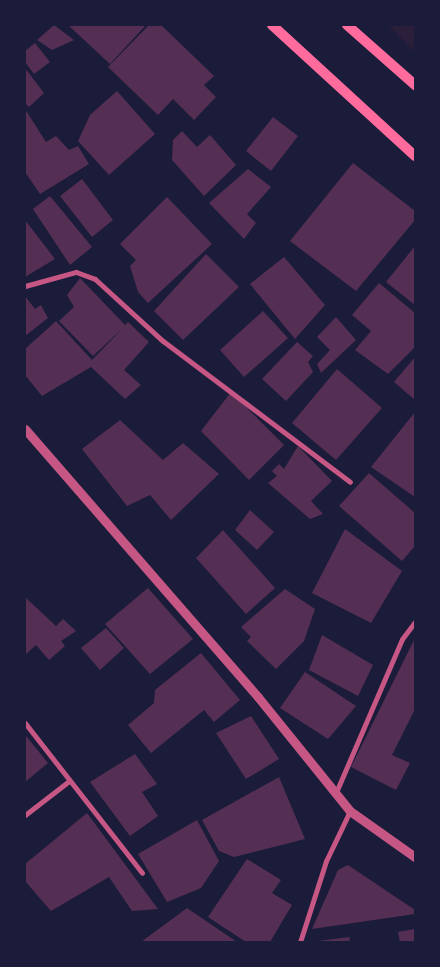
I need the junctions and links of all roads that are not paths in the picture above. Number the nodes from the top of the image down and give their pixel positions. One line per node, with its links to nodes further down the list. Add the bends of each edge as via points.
1 (272, 25): 4 (main road)
2 (347, 25): 3 (main road)
3 (415, 85)
4 (415, 156)
5 (25, 286): 7 (street, via 76,272 95,279 163,342)
6 (25, 429): 11 (street)
7 (350, 482)
8 (415, 622): 11 (street, via 402,639)
9 (25, 723): 10 (street)
10 (69, 781): 13 (street); 15 (street)
11 (337, 790): 12 (street)
12 (350, 811): 14 (street); 16 (street, via 326,862)
13 (25, 815)
14 (415, 857)
15 (142, 873)
16 (300, 942)

